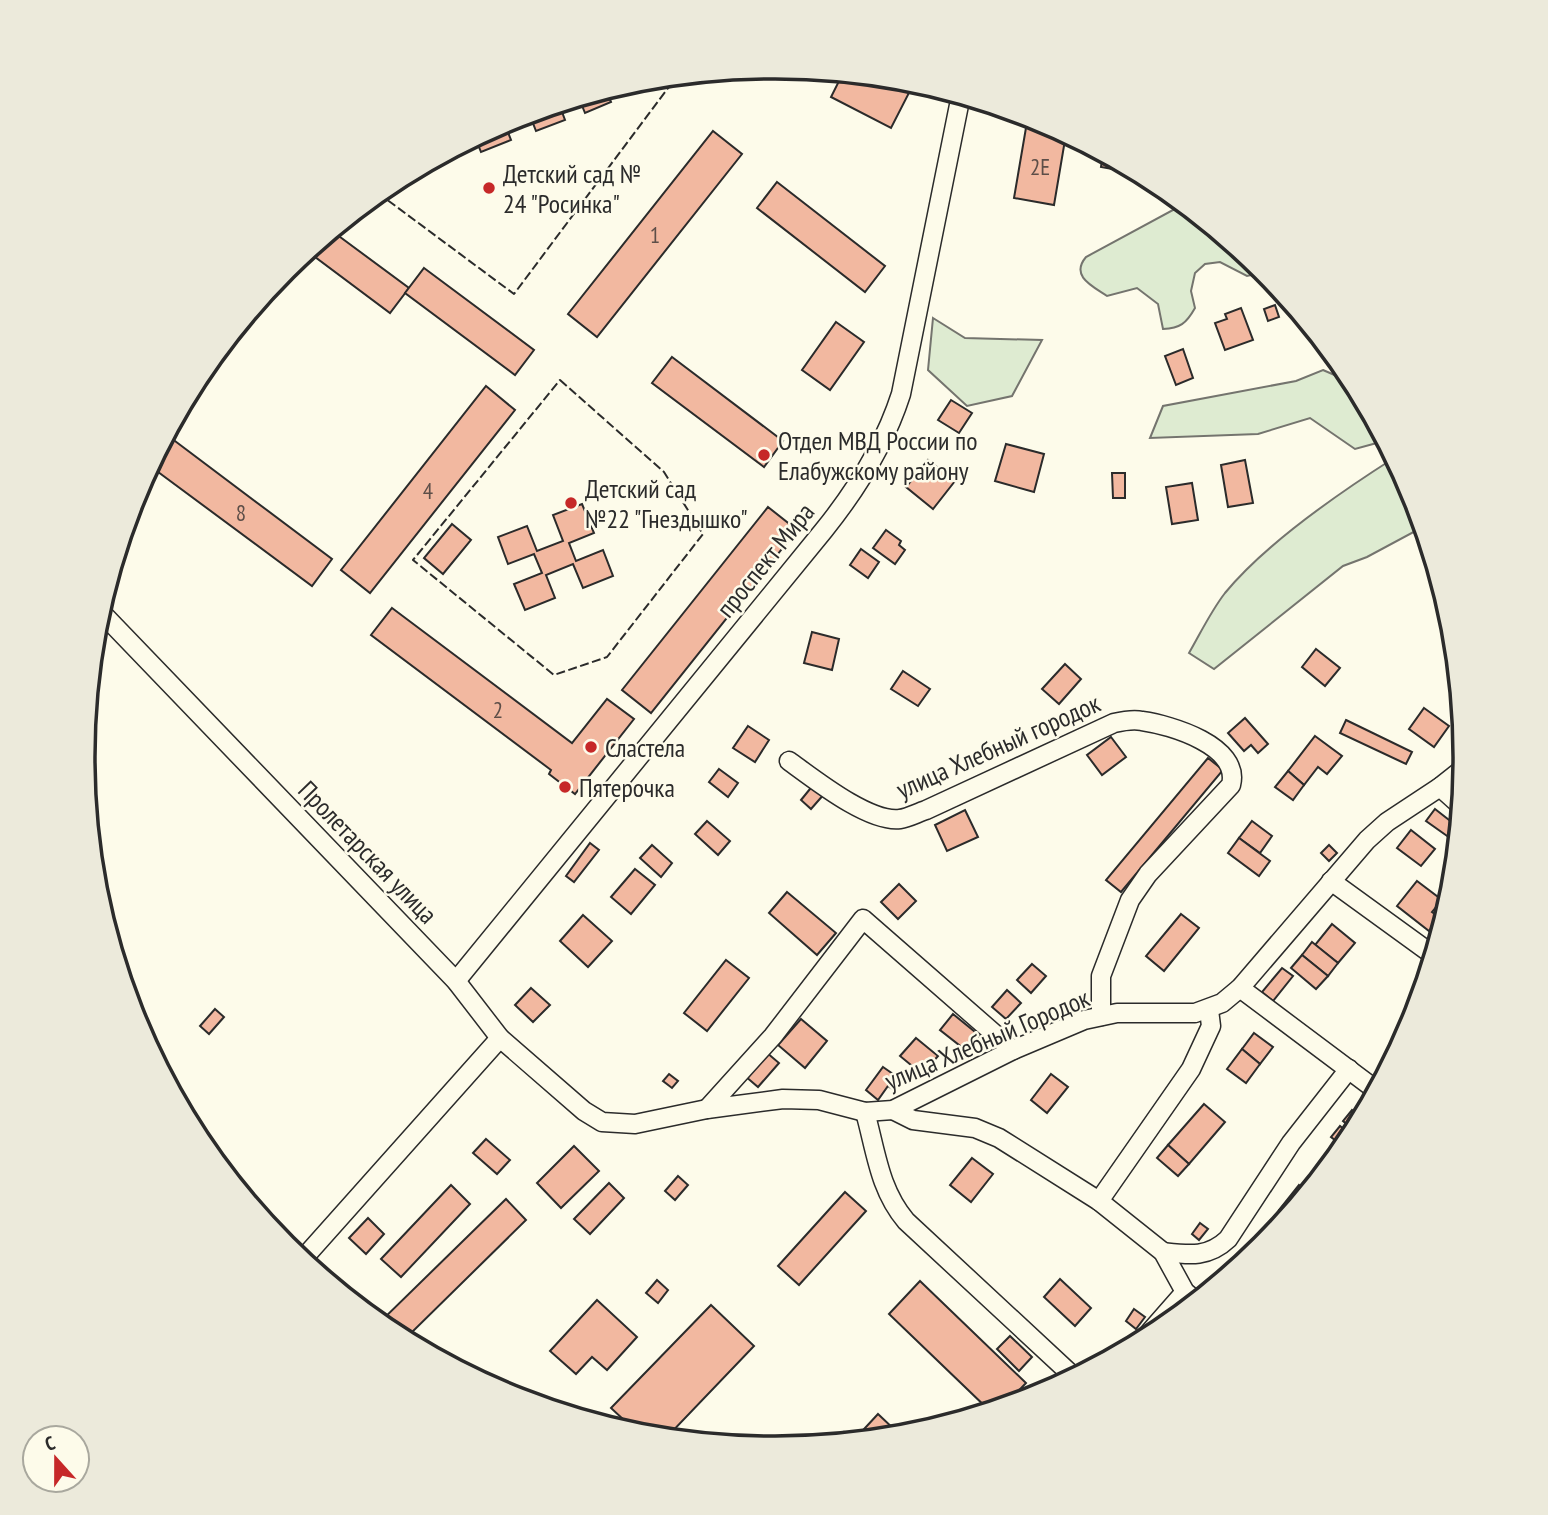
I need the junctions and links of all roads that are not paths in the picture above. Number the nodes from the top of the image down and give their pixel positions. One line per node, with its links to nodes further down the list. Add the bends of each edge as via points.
1 (959, 105): 9 (street, проспект Мира, via 901,394 879,447 839,512)
2 (109, 620): 9 (street, Пролетарская улица)
3 (789, 761): 12 (street, улица Хлебный городок, via 872,815 898,820 1126,720 1162,725 1200,739 1224,756 1232,769 1231,785 1148,874 1130,900 1101,976)
4 (1452, 778): 5 (street, улица Хлебный Городок)
5 (1440, 788): 6 (street); 7 (street, улица Хлебный Городок, via 1387,822)
6 (1451, 798)
7 (1331, 881): 8 (street); 10 (street, улица Хлебный Городок)
8 (1425, 949)
9 (456, 981): 13 (street, Пролетарская улица)
10 (1240, 988): 11 (street, улица Хлебный Городок); 15 (street)
11 (1209, 1010): 12 (street, улица Хлебный Городок); 21 (street, via 1211,1026 1191,1069)
12 (1101, 1016): 14 (street, улица Хлебный Городок)
13 (500, 1038): 20 (street, Пролетарская улица); 22 (street)
14 (1013, 1051): 17 (street, улица Хлебный городок, via 863,919 773,1036); 18 (street, улица Хлебный Городок)
15 (1349, 1069): 16 (street); 23 (street, via 1291,1143 1220,1247 1201,1255)
16 (1369, 1084)
17 (707, 1109): 19 (street, улица Хлебный Городок, via 801,1098); 20 (street, улица Хлебный Городок, via 635,1124)
18 (894, 1110): 19 (street, улица Хлебный Городок); 21 (street, улица Хлебный городок, via 913,1120 975,1128 999,1138)
19 (865, 1112): 25 (street, улица Хлебный городок, via 881,1179 894,1207)
20 (602, 1122)
21 (1099, 1201): 23 (street, улица Хлебный городок)
22 (309, 1252)
23 (1163, 1252): 24 (street, улица Хлебный городок)
24 (1189, 1294)
25 (1066, 1370)

